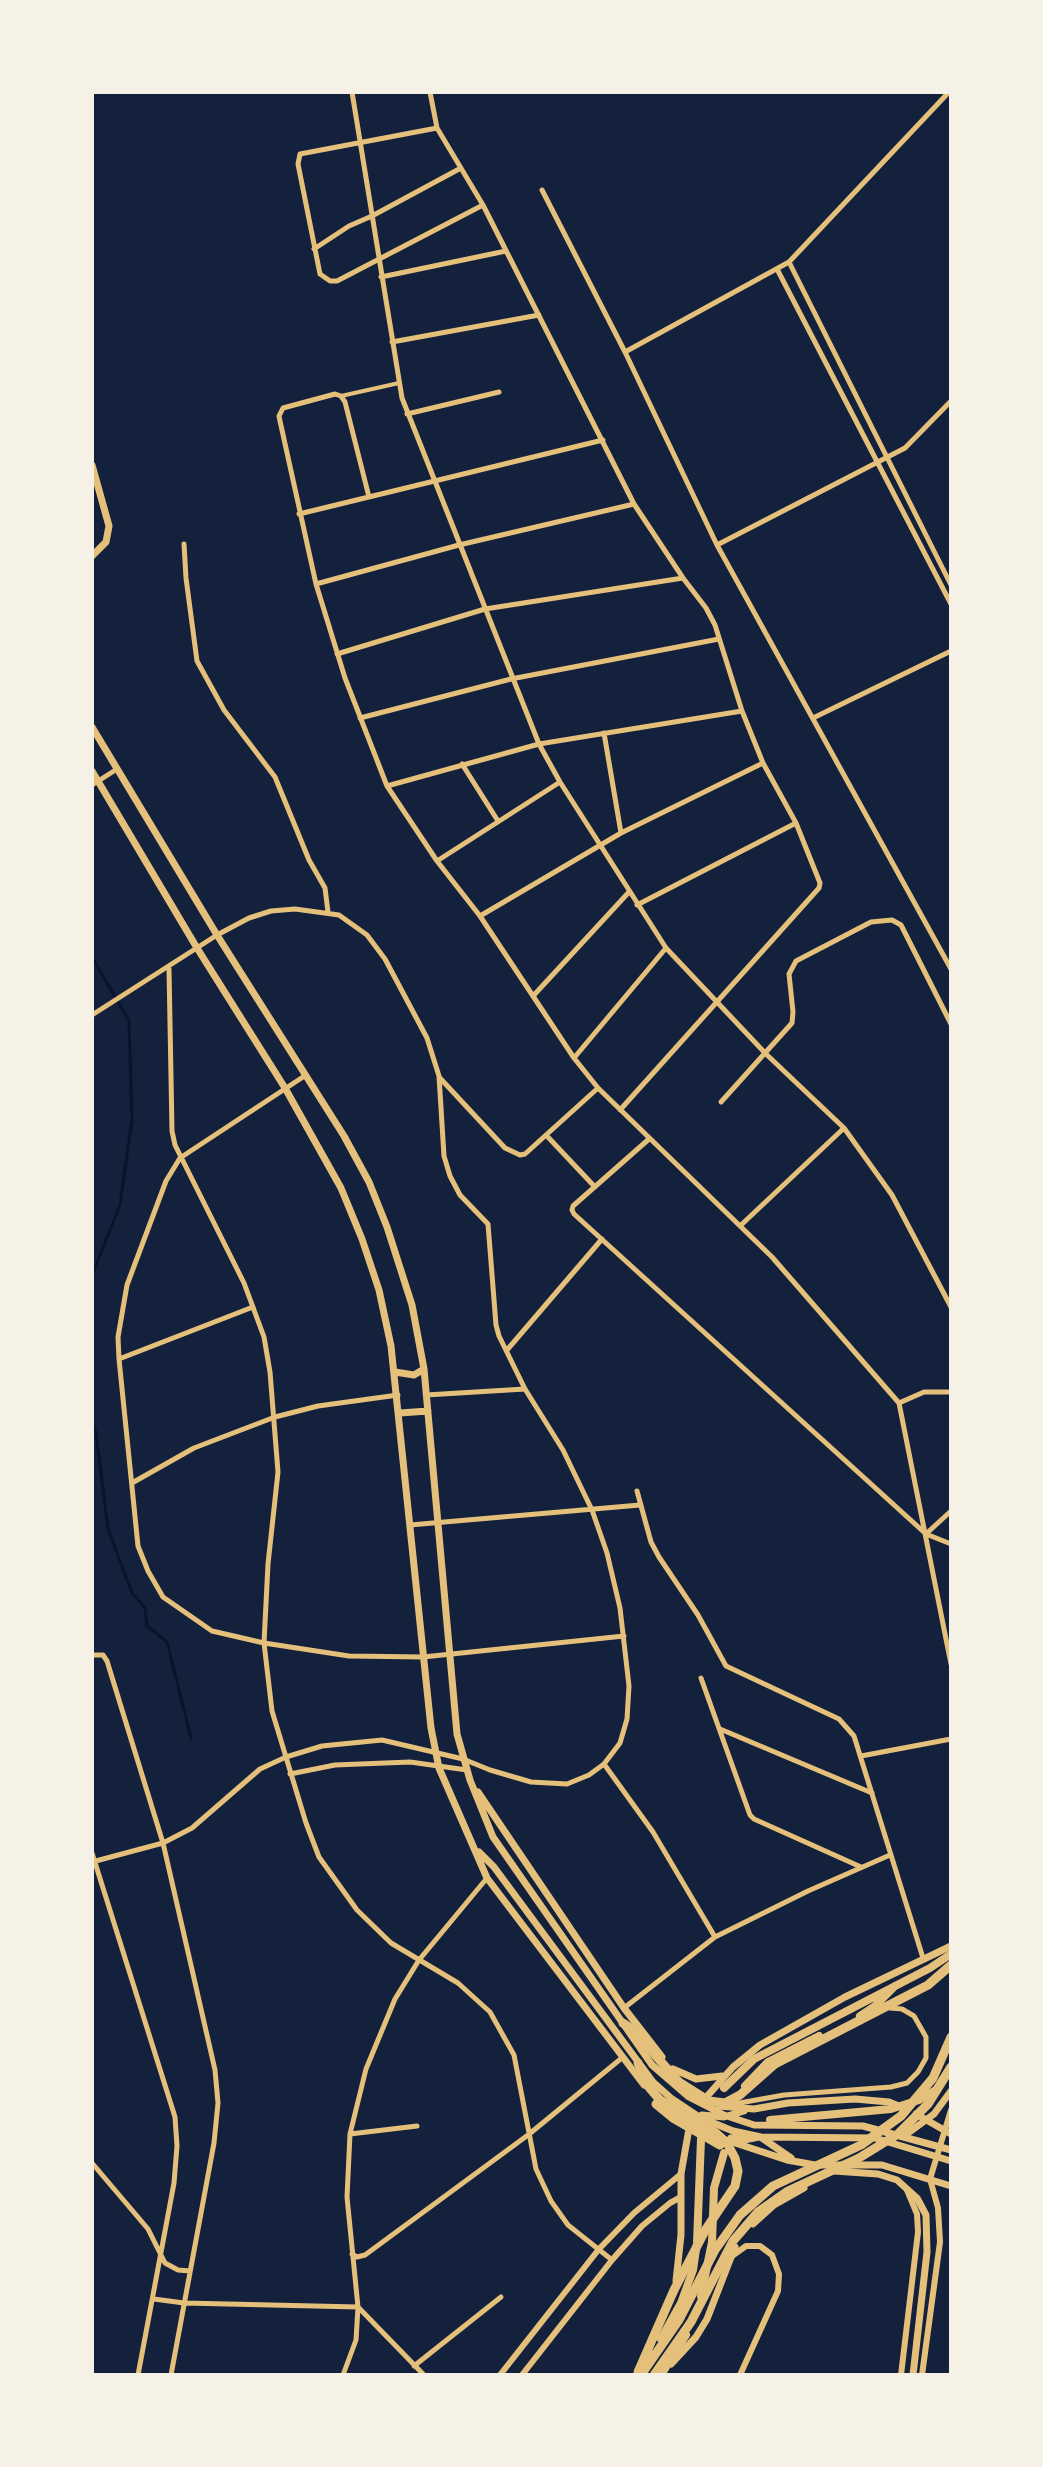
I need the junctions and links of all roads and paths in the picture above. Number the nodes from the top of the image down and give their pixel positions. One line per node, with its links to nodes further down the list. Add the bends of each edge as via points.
1 (352, 92): 5 (street)
2 (430, 92): 4 (street)
3 (949, 92): 13 (street)
4 (437, 128): 5 (street); 6 (street)
5 (360, 143): 9 (street); 10 (street, via 298,157)
6 (461, 168): 8 (street); 9 (street)
7 (542, 190): 18 (street)
8 (483, 205): 11 (street); 12 (street)
9 (372, 216): 10 (street); 12 (street)
10 (314, 249): 12 (street, via 320,274 330,281)
11 (506, 251): 15 (street); 16 (street)
12 (378, 259): 15 (street)
13 (789, 262): 14 (street); 25 (street)
14 (777, 269): 18 (street); 26 (street)
15 (381, 277): 17 (street)
16 (539, 315): 17 (street); 24 (street)
17 (392, 342): 19 (street)
18 (625, 352): 34 (street)
19 (399, 383): 21 (street); 23 (street)
20 (499, 392): 23 (street)
21 (341, 396): 29 (street); 31 (street, via 283,408 279,416)
22 (951, 401): 25 (street, via 905,448)
23 (407, 414): 28 (street)
24 (603, 440): 28 (street); 30 (street)
25 (887, 457): 26 (street); 38 (street)
26 (878, 462): 34 (street); 39 (street)
27 (92, 465): 35 (main road, via 109,526 106,542)
28 (434, 481): 29 (street); 33 (street)
29 (369, 497): 31 (street)
30 (634, 504): 33 (street); 36 (street)
31 (299, 514): 37 (street)
32 (184, 544): 65 (street, via 197,661 224,710 275,777 325,888)
33 (459, 545): 37 (street); 40 (street)
34 (717, 545): 47 (street)
35 (92, 556)
36 (683, 578): 40 (street); 41 (street, via 706,608)
37 (316, 584): 43 (street)
38 (951, 585)
39 (951, 604)
40 (485, 609): 43 (street); 44 (street)
41 (719, 639): 44 (street); 45 (street)
42 (951, 651): 47 (street)
43 (337, 654): 46 (street)
44 (511, 679): 46 (street); 50 (street)
45 (742, 711): 49 (street); 52 (street)
46 (360, 718): 57 (street)
47 (813, 718): 71 (street)
48 (92, 727): 53 (main road)
49 (604, 733): 50 (street); 60 (street)
50 (539, 744): 51 (street); 55 (street)
51 (462, 763): 57 (street); 58 (street)
52 (763, 763): 59 (street); 60 (street)
53 (118, 769): 56 (street); 67 (main road)
54 (92, 771): 56 (main road)
55 (560, 782): 58 (street); 61 (street)
56 (95, 783): 68 (main road)
57 (387, 786): 62 (street)
58 (498, 821): 62 (street)
59 (796, 823): 64 (street); 73 (street, via 819,888)
60 (621, 833): 61 (street)
61 (600, 844): 63 (street); 66 (street)
62 (437, 861): 66 (street)
63 (629, 892): 64 (street); 72 (street)
64 (637, 905): 69 (street)
65 (328, 912): 67 (street, via 271,911); 79 (street, via 367,935 385,959 427,1038)
66 (480, 916): 72 (street)
67 (217, 935): 68 (street); 78 (main road)
68 (197, 948): 70 (street); 80 (main road)
69 (666, 948): 73 (street); 77 (street)
70 (169, 968): 74 (street); 87 (street, via 172,1131)
71 (951, 969)
72 (534, 995): 77 (street)
73 (715, 1002): 76 (street); 83 (street)
74 (92, 1015)
75 (951, 1024): 76 (street, via 901,925 892,920 871,922 796,961 789,974 792,1023)
76 (766, 1054): 82 (street); 84 (street)
77 (574, 1058): 81 (street)
78 (307, 1075): 80 (street); 95 (main road, via 369,1182 387,1227 412,1305)
79 (439, 1076): 85 (street, via 515,1154 525,1154); 93 (street, via 444,1156 460,1195 488,1224 496,1325)
80 (285, 1088): 87 (street); 96 (main road, via 341,1188 362,1239)
81 (598, 1088): 83 (street); 85 (street)
82 (721, 1102)
83 (620, 1110): 86 (street)
84 (844, 1128): 89 (street); 92 (street, via 892,1195)
85 (546, 1135): 88 (street)
86 (649, 1139): 88 (street); 89 (street)
87 (180, 1158): 91 (street); 94 (street, via 166,1181 127,1285)
88 (595, 1187): 90 (street, via 572,1210)
89 (740, 1226): 101 (street)
90 (602, 1239): 93 (street); 112 (street)
91 (253, 1307): 94 (street); 104 (street, via 264,1337)
92 (951, 1307)
93 (507, 1350): 97 (street)
94 (119, 1359): 105 (street)
95 (424, 1369): 96 (main road, via 414,1375); 100 (main road)
96 (395, 1372): 99 (main road)
97 (525, 1389): 100 (street); 108 (street)
98 (951, 1392): 101 (street, via 924,1392)
99 (398, 1395): 103 (main road); 104 (street)
100 (426, 1395): 102 (main road)
101 (899, 1403): 112 (street)
102 (428, 1411): 103 (main road); 110 (main road)
103 (400, 1413): 111 (main road)
104 (275, 1417): 105 (street, via 194,1448); 115 (street, via 278,1472)
105 (132, 1483): 115 (street, via 138,1546 163,1597 212,1631)
106 (637, 1491): 107 (street)
107 (640, 1505): 108 (street); 124 (street, via 659,1557 726,1666 839,1719 854,1736)
108 (592, 1510): 110 (street); 114 (street)
109 (951, 1511): 112 (street)
110 (436, 1523): 111 (street); 116 (main road)
111 (410, 1525): 118 (main road)
112 (926, 1534): 113 (street); 119 (street)
113 (951, 1544)
114 (624, 1636): 116 (street); 127 (street, via 627,1719 620,1743)
115 (264, 1643): 118 (street, via 349,1656); 125 (street, via 272,1711)
116 (448, 1654): 118 (street); 126 (main road)
117 (92, 1655): 133 (street, via 103,1655 107,1661)
118 (423, 1657): 123 (main road)
119 (951, 1664)
120 (701, 1678): 121 (street)
121 (719, 1728): 132 (street); 138 (street, via 754,1819)
122 (951, 1739): 124 (street)
123 (434, 1752): 125 (street, via 382,1740 322,1746); 126 (street); 128 (main road)
124 (861, 1756): 132 (street)
125 (286, 1757): 130 (street); 133 (street, via 260,1769 192,1828)
126 (463, 1759): 127 (street, via 549,1784 567,1784); 129 (main road)
127 (604, 1764): 140 (street, via 653,1832)
128 (439, 1768): 129 (street); 130 (street, via 410,1762 335,1765); 134 (main road)
129 (467, 1770): 131 (main road)
130 (290, 1774): 144 (street, via 319,1857 357,1910 391,1943)
131 (470, 1780): 147 (main road); 149 (main road, via 493,1837)
132 (872, 1793): 136 (street)
133 (163, 1843): 137 (street); 194 (street, via 218,2103)
134 (474, 1847): 139 (main road); 151 (main road, via 494,1867)
135 (92, 1853): 137 (street)
136 (890, 1855): 138 (street); 143 (street)
137 (93, 1862): 190 (street, via 175,2117 174,2183)
138 (862, 1868): 140 (street)
139 (487, 1878): 144 (street); 151 (main road)
140 (715, 1937): 147 (street)
141 (951, 1946): 143 (main road)
142 (951, 1954): 146 (highway)
143 (923, 1958): 156 (main road, via 760,2045)
144 (419, 1960): 169 (street, via 395,1999 366,2069); 171 (street, via 458,1983 490,2012 514,2055)
145 (951, 1965): 149 (highway, via 928,1985 775,2064 740,2095 720,2104 679,2082)
146 (902, 1981): 148 (highway); 158 (highway, via 754,2059)
147 (624, 2008): 153 (main road)
148 (866, 2012): 160 (highway, via 768,2062 734,2094); 161 (street, via 893,2008 914,2016 927,2051 913,2078 897,2086)
149 (623, 2023): 176 (main road, via 671,2084 735,2120 775,2127 863,2126)
150 (951, 2037): 208 (highway, via 933,2078 888,2127 773,2186 740,2215 715,2250 679,2320)
151 (627, 2058): 152 (main road); 157 (main road); 171 (street); 187 (highway, via 657,2105 723,2148 734,2172)
152 (638, 2063): 168 (highway, via 660,2100); 173 (main road, via 662,2091 699,2117)
153 (670, 2066): 156 (main road, via 696,2079); 157 (main road, via 667,2084 656,2089); 160 (main road)
154 (951, 2067): 209 (highway, via 928,2104 898,2134 758,2212 733,2241 698,2309)
155 (951, 2075): 166 (highway, via 926,2097 905,2106)
156 (724, 2076): 160 (main road)
157 (646, 2085): 163 (main road); 165 (main road)
158 (724, 2088)
159 (951, 2091): 182 (main road, via 924,2123)
160 (703, 2100): 161 (main road); 165 (main road)
161 (713, 2104): 162 (main road)
162 (754, 2109): 165 (main road); 170 (main road, via 878,2100)
163 (670, 2111): 165 (main road); 177 (main road)
164 (951, 2112): 185 (street)
165 (692, 2119): 172 (main road); 175 (main road); 177 (main road)
166 (770, 2120)
167 (417, 2126): 169 (street)
168 (716, 2133): 173 (main road, via 744,2140); 187 (highway, via 737,2164)
169 (350, 2134): 191 (street, via 347,2197)
170 (951, 2134)
171 (528, 2135): 189 (street, via 551,2201 568,2225); 191 (street, via 365,2255)
172 (733, 2137): 175 (main road); 179 (main road)
173 (761, 2137): 180 (main road, via 875,2138); 212 (main road, via 801,2164 891,2177 920,2204 927,2221 927,2252)
174 (701, 2139): 199 (highway, via 693,2270 675,2315)
175 (750, 2148): 179 (main road)
176 (951, 2150)
177 (684, 2152): 184 (main road)
178 (724, 2153): 201 (highway, via 714,2188 703,2291)
179 (773, 2157): 182 (main road, via 815,2165)
180 (951, 2161)
181 (92, 2163): 190 (street, via 148,2229)
182 (855, 2164): 183 (main road); 192 (main road, via 774,2205 741,2238)
183 (882, 2165): 185 (main road); 211 (street, via 907,2189 918,2223)
184 (681, 2174): 188 (main road); 189 (street)
185 (930, 2179): 186 (main road); 213 (street, via 940,2242)
186 (951, 2186)
187 (729, 2194): 208 (highway, via 686,2266)
188 (681, 2197): 193 (street, via 642,2226); 199 (main road, via 675,2284)
189 (599, 2249): 193 (street); 206 (street)
190 (160, 2253): 194 (street, via 171,2267); 196 (street)
191 (352, 2254): 198 (street)
192 (729, 2259): 201 (main road, via 701,2328); 210 (street, via 742,2248 760,2246 772,2255 779,2274 778,2291)
193 (612, 2260): 207 (street)
194 (190, 2271): 197 (street)
195 (501, 2297): 200 (street)
196 (154, 2299): 197 (street); 202 (street)
197 (184, 2303): 198 (street); 203 (street)
198 (358, 2307): 200 (street); 204 (street, via 356,2340)
199 (647, 2358): 208 (highway)
200 (414, 2366): 205 (street)
201 (664, 2371)
202 (138, 2375)
203 (171, 2375)
204 (343, 2375)
205 (424, 2375)
206 (500, 2375)
207 (522, 2375)
208 (638, 2375)
209 (654, 2375)
210 (740, 2375)
211 (901, 2375)
212 (913, 2375)
213 (922, 2375)

